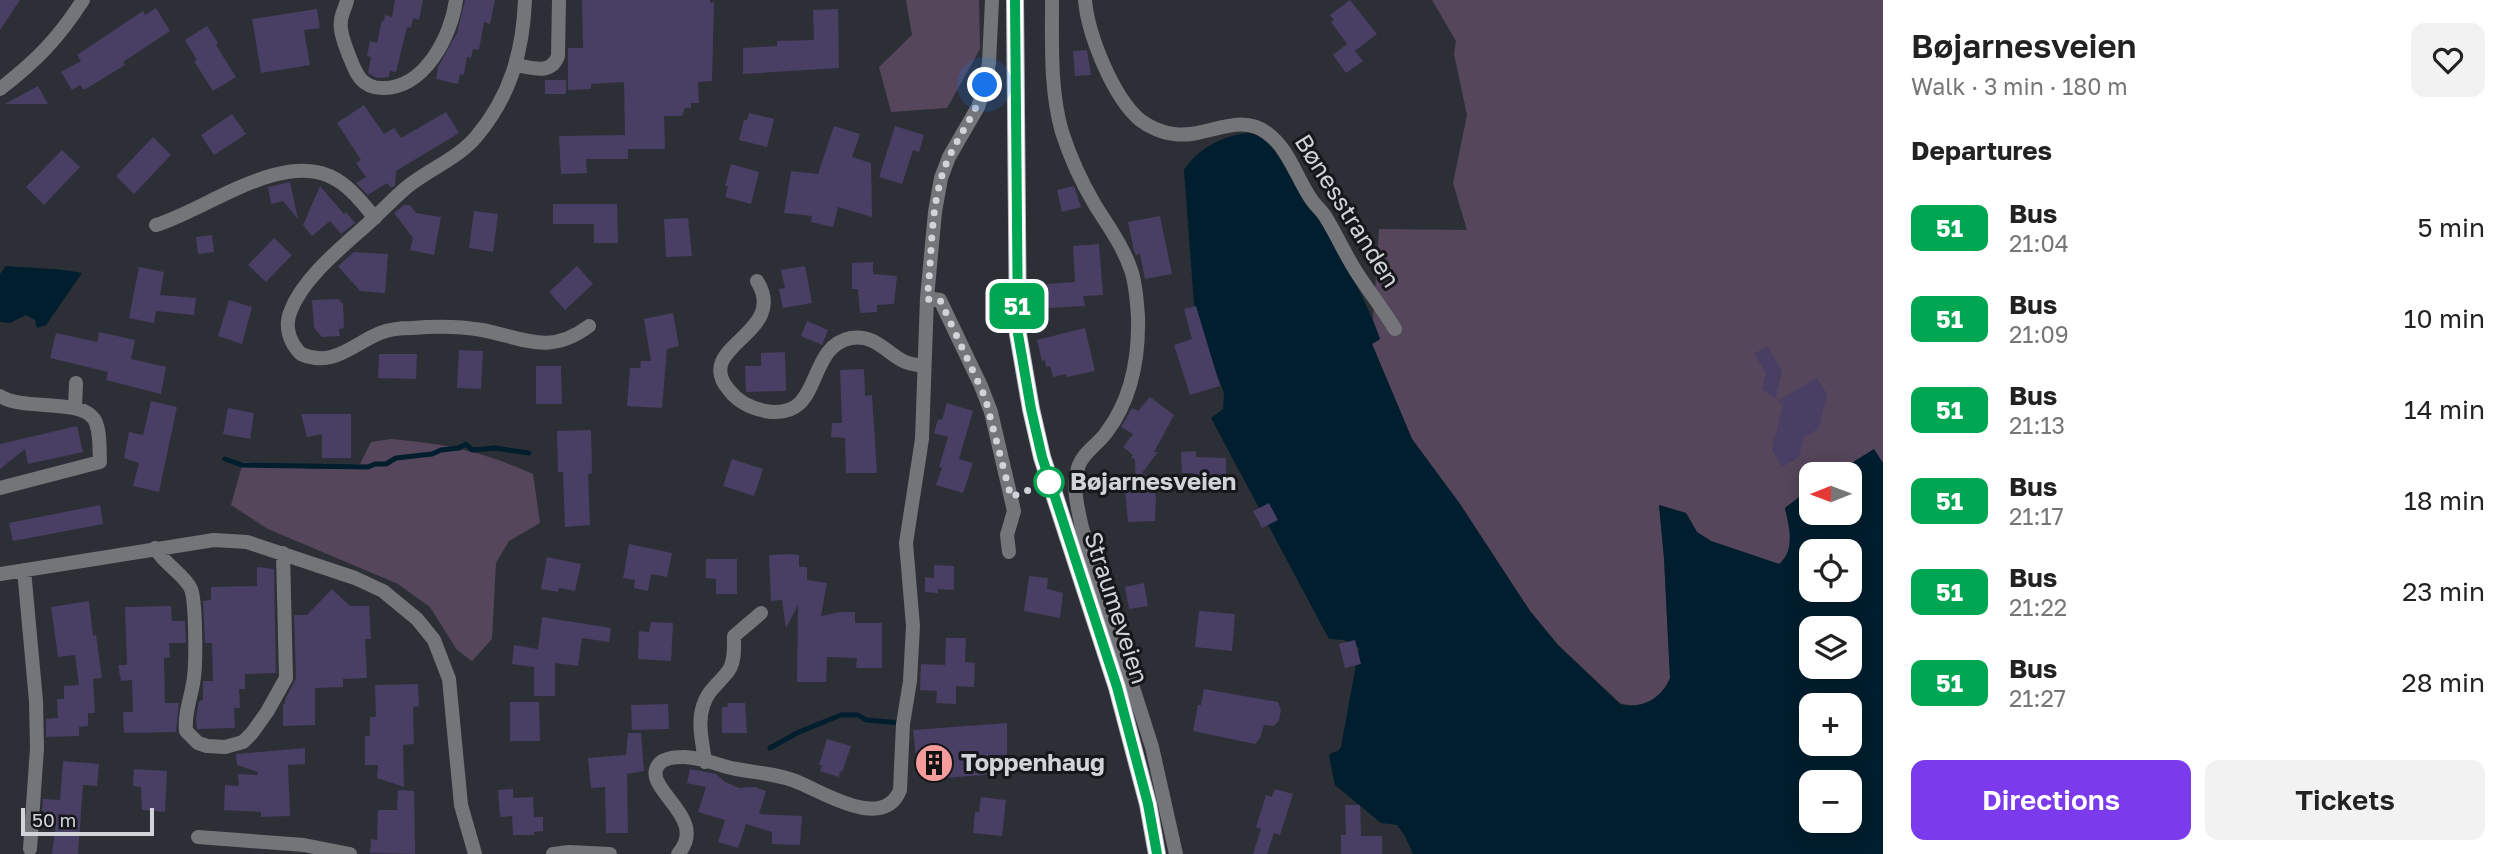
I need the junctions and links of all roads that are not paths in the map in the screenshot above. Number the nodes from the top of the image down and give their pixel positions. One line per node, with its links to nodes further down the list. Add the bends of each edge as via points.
1 (83, 0): 11 (street, via 41,56)
2 (347, 0): 3 (street, via 341,21 356,74 370,86 391,88 410,82 436,52 454,17)
3 (456, 0)
4 (525, 0): 10 (street)
5 (559, 0): 10 (street, via 556,62 545,69)
6 (992, 0): 15 (street, via 985,85 941,178)
7 (1015, 0): 37 (main road, Straumeveien, via 1018,334 1042,457 1117,687)
8 (1052, 0): 38 (street, via 1055,86 1062,132 1079,175 1132,271 1137,311 1132,382 1111,426 1079,465 1076,502 1152,747)
9 (1085, 0): 17 (street, Bønesstranden, via 1112,81 1140,120 1175,135 1241,124 1258,126 1281,145)
10 (516, 65): 12 (street, via 503,97 474,139 408,187)
11 (0, 89)
12 (375, 218): 13 (street, via 339,181 298,171 254,182); 16 (street, via 328,261 295,301 288,330 301,354 334,357 394,329 464,328 548,344 572,338)
13 (156, 225)
14 (757, 281): 18 (street, via 763,314 728,351 721,368 725,386 743,403 770,412 790,409 808,394 826,351 850,338 880,343 903,361)
15 (927, 299): 18 (street); 24 (street, via 940,300 991,412 1014,511 1007,536)
16 (589, 326)
17 (1395, 330)
18 (924, 366): 29 (street, via 922,439 906,543 914,626 898,796 887,805 854,807 798,782)
19 (76, 383): 21 (street)
20 (0, 396): 21 (street, via 23,404)
21 (75, 408): 22 (street, via 94,418 100,462)
22 (0, 488)
23 (155, 548): 25 (street, via 214,540 247,542); 25 (street, via 192,590 194,676 185,716 187,731 198,743 216,746 236,744 252,733 286,678); 26 (street)
24 (1009, 552)
25 (283, 553): 33 (street, via 383,591 434,640 449,679 461,805)
26 (24, 570): 27 (street); 31 (street, via 36,701)
27 (0, 574)
28 (761, 613): 29 (street, via 734,636 730,668 703,705)
29 (705, 762): 36 (street, via 674,758 659,764 655,771 660,789 684,820 684,847)
30 (198, 837): 32 (street, via 304,845)
31 (30, 849)
32 (350, 854)
33 (475, 854)
34 (553, 854): 35 (street)
35 (610, 854)
36 (678, 854)
37 (1157, 854)
38 (1176, 854)

